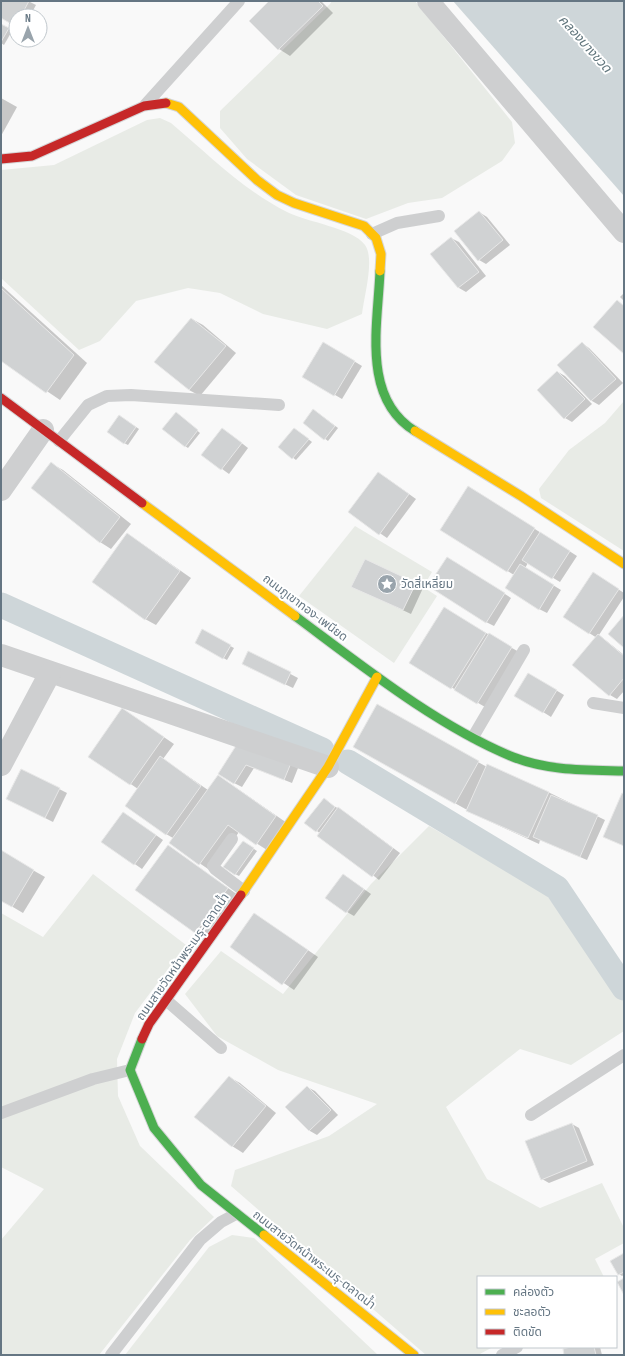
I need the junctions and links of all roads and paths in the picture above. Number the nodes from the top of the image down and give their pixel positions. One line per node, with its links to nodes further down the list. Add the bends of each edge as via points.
1 (239, 1): 3 (lane)
2 (428, 1): 6 (street)
3 (144, 106): 4 (street, via 32,156); 7 (street, via 169,102 180,107 257,180 277,195 364,226)
4 (1, 159)
5 (439, 216): 7 (lane, via 397,223)
6 (624, 232)
7 (372, 234): 12 (street, via 376,238 381,254 376,366 381,390 399,418 406,425)
8 (1, 398): 10 (street, ถนนภูเขาทอง-เพนียด)
9 (279, 405): 10 (lane, via 131,395 107,396 88,405)
10 (51, 436): 11 (street); 16 (street, ถนนภูเขาทอง-เพนียด)
11 (1, 490)
12 (624, 564)
13 (524, 650): 19 (lane)
14 (1, 655): 15 (street)
15 (50, 673): 20 (street); 21 (street)
16 (377, 677): 19 (street, ถนนภูเขาทอง-เพนียด, via 457,729); 21 (street, ถนนสายวัดหน้าพระเมรุ-ตลาดน้ำ)
17 (593, 703): 18 (lane)
18 (624, 708)
19 (473, 736): 22 (street, ถนนภูเขาทอง-เพนียด, via 514,757 552,767)
20 (1, 765)
21 (328, 767): 24 (street, ถนนสายวัดหน้าพระเมรุ-ตลาดน้ำ)
22 (624, 771)
23 (232, 839): 24 (lane, via 213,866)
24 (244, 891): 25 (street, ถนนสายวัดหน้าพระเมรุ-ตลาดน้ำ)
25 (166, 1000): 26 (lane); 28 (street, ถนนสายวัดหน้าพระเมรุ-ตลาดน้ำ, via 149,1024)
26 (221, 1048)
27 (624, 1055): 30 (lane)
28 (130, 1070): 29 (lane, via 94,1079); 31 (street, ถนนสายวัดหน้าพระเมรุ-ตลาดน้ำ, via 154,1128 201,1185)
29 (1, 1113)
30 (531, 1115)
31 (236, 1214): 33 (lane, via 221,1222 200,1240); 34 (street, ถนนสายวัดหน้าพระเมรุ-ตลาดน้ำ)
32 (514, 1348): 35 (lane)
33 (111, 1355)
34 (414, 1355)
35 (502, 1355)

